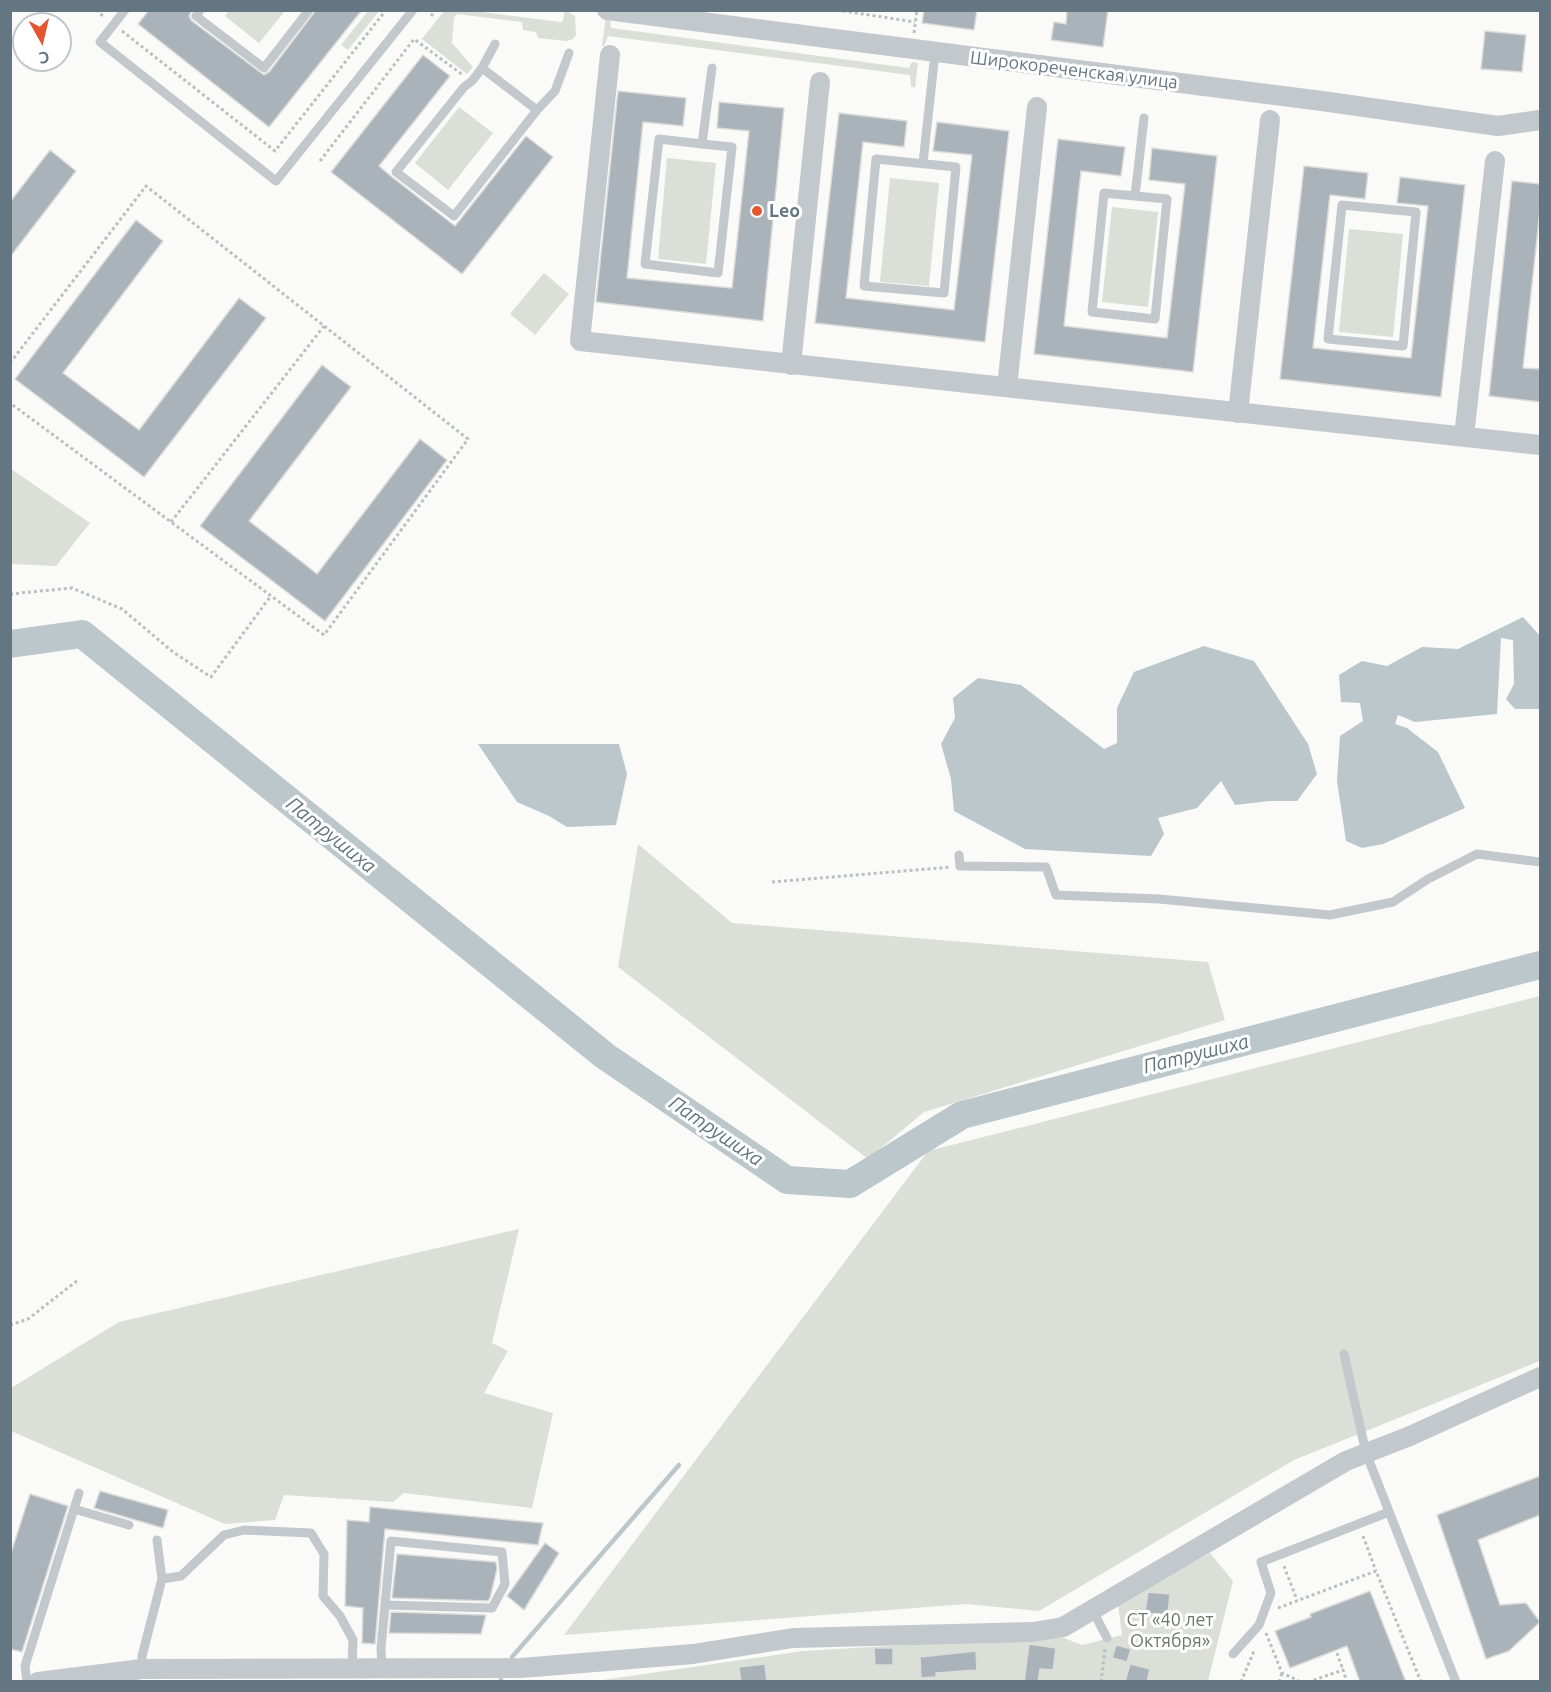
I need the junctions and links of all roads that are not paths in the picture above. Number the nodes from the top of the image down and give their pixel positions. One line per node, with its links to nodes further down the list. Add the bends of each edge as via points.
1 (125, 10): 4 (lane, via 100,42 276,181)
2 (200, 10): 3 (lane, via 195,16 264,68)
3 (309, 10)
4 (412, 10)
5 (607, 10): 8 (street, Широкореченская улица)
6 (495, 44): 10 (lane)
7 (569, 53): 14 (lane, via 555,91)
8 (935, 53): 17 (street, Широкореченская улица, via 1498,126); 20 (lane)
9 (610, 55): 23 (street, via 580,341)
10 (482, 68): 14 (lane); 14 (lane, via 396,172 454,216)
11 (712, 68): 18 (lane)
12 (820, 82): 23 (street)
13 (1037, 107): 24 (street)
14 (537, 110)
15 (1144, 118): 21 (lane)
16 (1270, 120): 25 (street)
17 (1540, 120)
18 (702, 144): 18 (lane, via 732,147 718,273 645,264 659,140)
19 (1495, 160): 26 (street)
20 (923, 163): 20 (lane, via 876,159 864,286 944,293 956,167)
21 (1135, 196): 21 (lane, via 1104,193 1092,312 1155,319 1167,199)
22 (1416, 212): 22 (lane, via 1403,346 1328,339 1341,205)
23 (792, 365): 24 (street)
24 (1007, 387): 25 (street)
25 (1238, 413): 26 (street)
26 (1464, 436): 27 (street)
27 (1540, 445)
28 (958, 855): 29 (lane, via 960,866 1046,867 1056,895 1159,899 1330,915 1393,902 1477,854)
29 (1540, 862)
30 (1344, 1354): 32 (lane)
31 (1540, 1377): 32 (street)
32 (1366, 1453): 35 (lane); 40 (street, via 1346,1461)
33 (79, 1493): 34 (lane)
34 (74, 1509): 36 (lane); 49 (lane, via 25,1666)
35 (1389, 1512): 42 (lane, via 1261,1562 1271,1593 1259,1624); 50 (lane)
36 (129, 1525)
37 (157, 1540): 38 (lane)
38 (162, 1578): 43 (lane, via 181,1576 224,1535 244,1530 311,1533 324,1554 323,1596 353,1640); 45 (lane)
39 (385, 1605): 39 (lane, via 391,1541 502,1552 505,1584 492,1608); 44 (lane)
40 (1093, 1611): 41 (lane); 47 (street, via 1063,1627 1033,1632 793,1638)
41 (1107, 1638)
42 (1233, 1654)
43 (352, 1668): 44 (street); 45 (street)
44 (381, 1668): 46 (street)
45 (142, 1669): 48 (street)
46 (419, 1675): 47 (street)
47 (522, 1675)
48 (48, 1681)
49 (27, 1682)
50 (1456, 1682)

